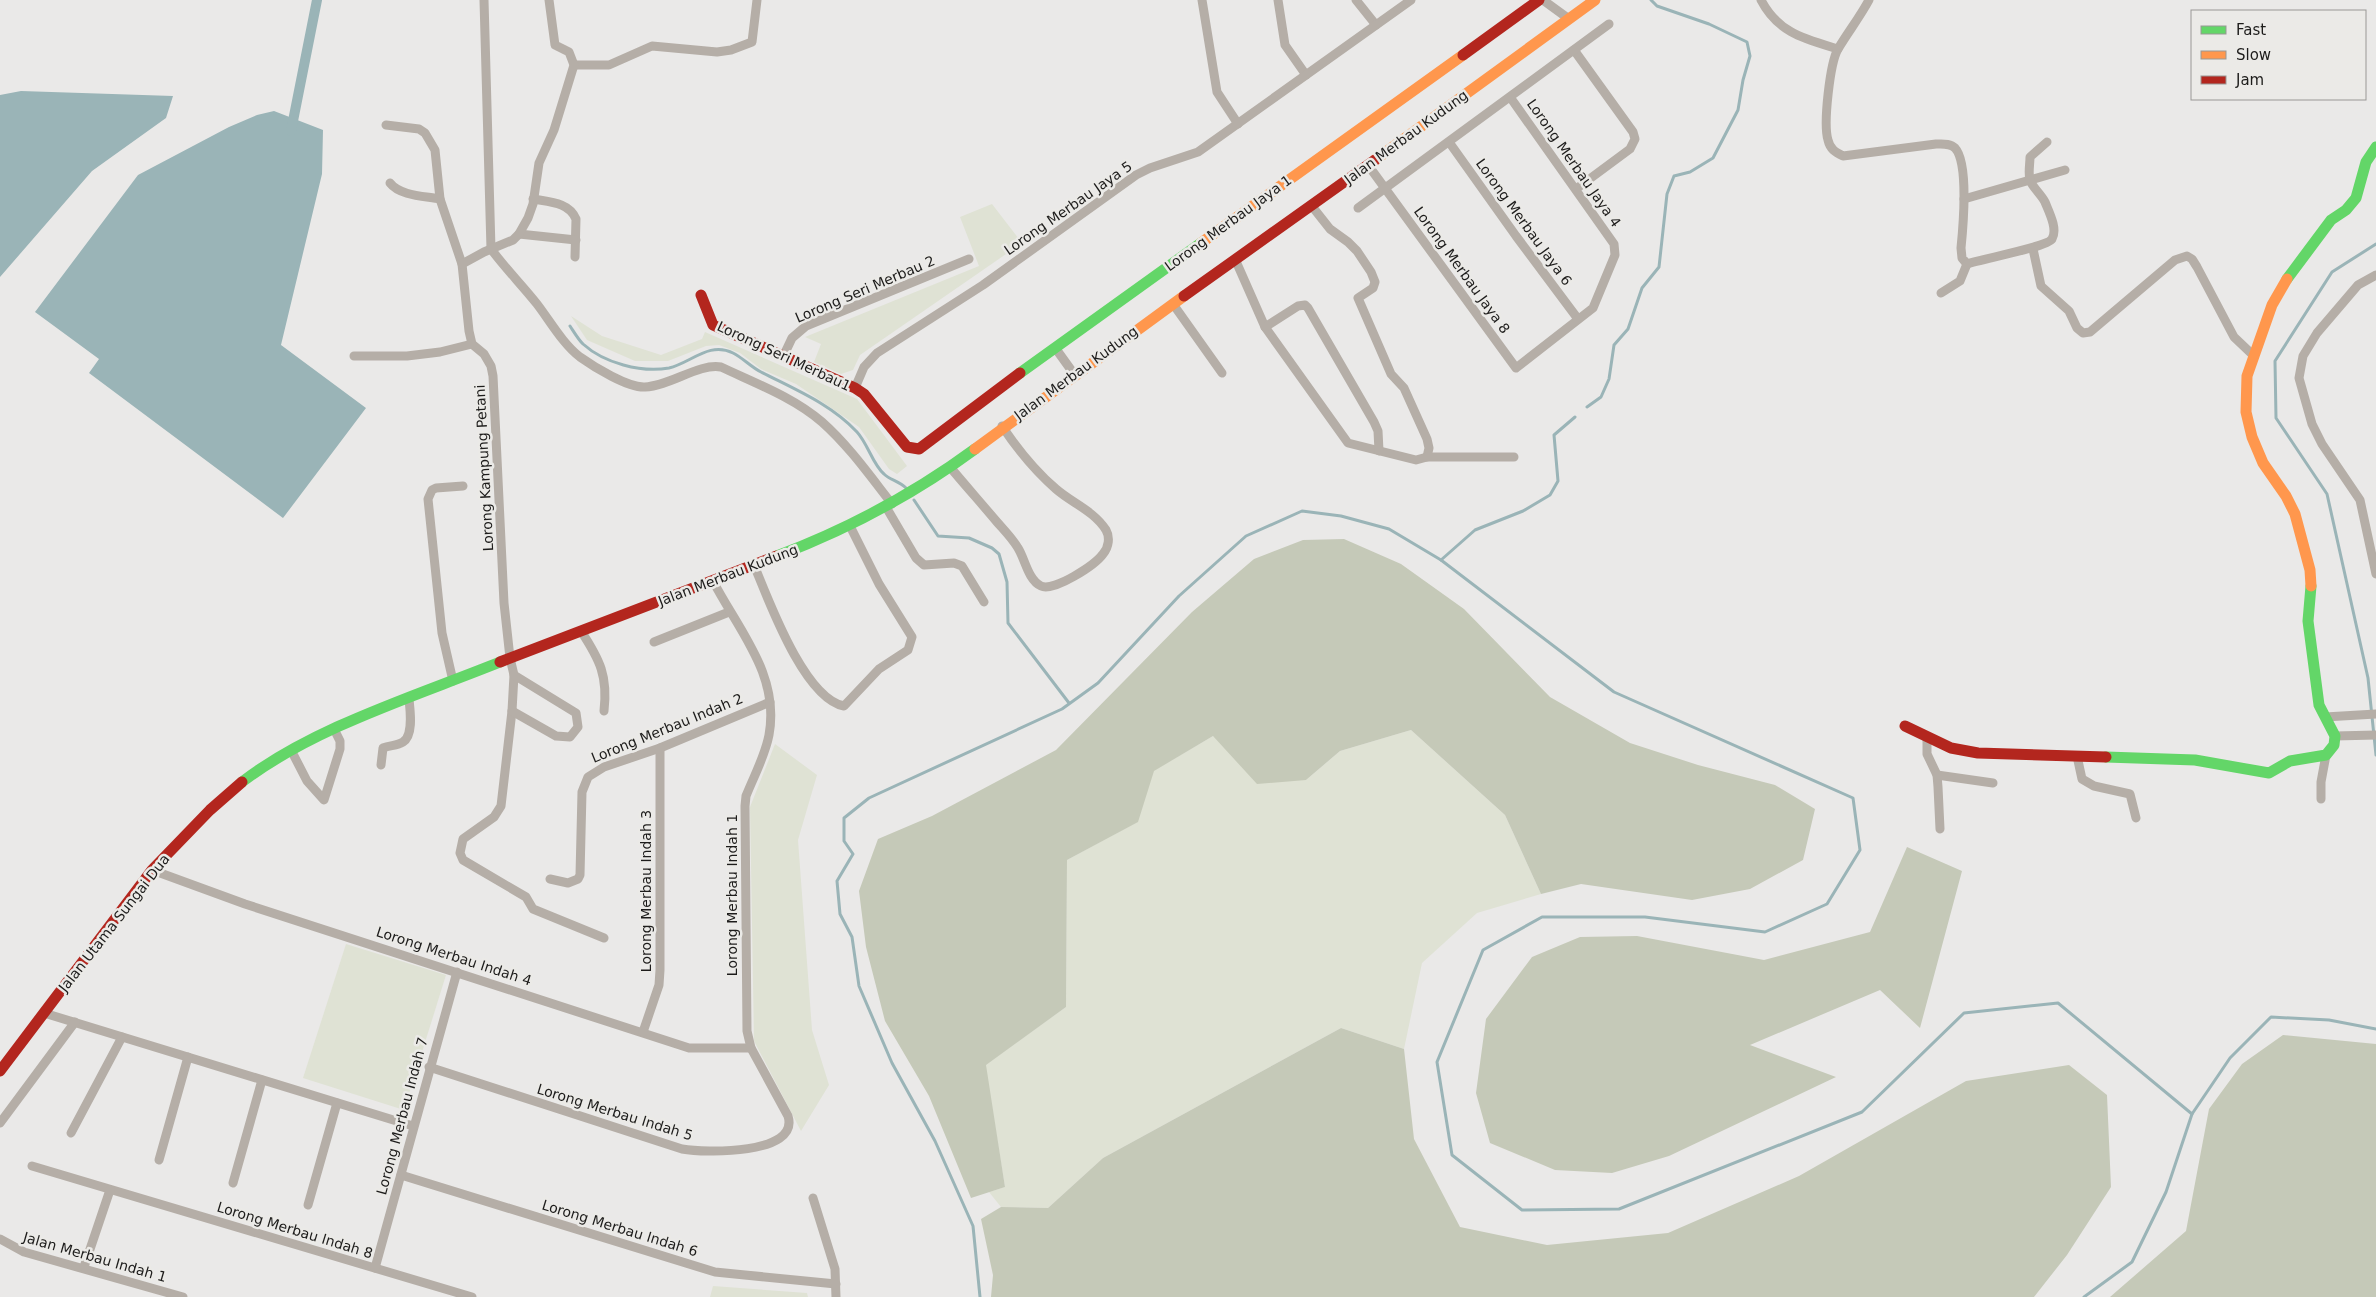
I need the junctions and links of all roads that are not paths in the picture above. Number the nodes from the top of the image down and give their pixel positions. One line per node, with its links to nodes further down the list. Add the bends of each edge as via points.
1 (484, 0): 38 (street)
2 (549, 0): 17 (street, via 555,45 569,52)
3 (757, 0): 17 (street, via 752,42 742,47 717,52 652,46 610,65)
4 (1202, 0): 20 (street, via 1217,92)
5 (1278, 0): 18 (street, via 1285,45)
6 (1356, 0): 14 (street)
7 (1411, 0): 14 (street, Lorong Merbau Jaya 5)
8 (1541, 0): 12 (street); 52 (street, Lorong Merbau Jaya 1)
9 (1595, 0): 12 (street, Jalan Merbau Kudung)
10 (1761, 0): 15 (street, via 1768,14 1784,29)
11 (1869, 0): 15 (street)
12 (1569, 18): 25 (street, Jalan Merbau Kudung)
13 (1609, 24): 16 (street)
14 (1376, 25): 18 (street, Lorong Merbau Jaya 5)
15 (1838, 49): 33 (street, via 1830,72 1827,129 1833,151 1843,156 1947,144 1955,148 1961,161)
16 (1574, 50): 19 (street); 30 (street, via 1635,139 1630,150)
17 (574, 65): 32 (street, via 554,130 539,163)
18 (1306, 75): 20 (street, Lorong Merbau Jaya 5)
19 (1510, 97): 22 (street); 30 (street, Lorong Merbau Jaya 4)
20 (1238, 124): 58 (street, Lorong Merbau Jaya 5, via 1198,152 1136,175 983,285 877,353 864,367)
21 (386, 125): 31 (street, via 411,126 425,133 435,150)
22 (1449, 142): 29 (street); 49 (street, Lorong Merbau Jaya 6)
23 (2047, 142): 27 (street, via 2030,156)
24 (2376, 147): 54 (street, via 2366,162 2356,198 2331,220 2283,285 2272,305)
25 (1368, 165): 29 (street, Lorong Merbau Jaya 8); 34 (street, Jalan Merbau Kudung)
26 (2065, 170): 27 (street)
27 (2030, 181): 33 (street); 39 (street, via 2042,197 2054,231 2046,245)
28 (390, 183): 31 (street, via 398,189)
29 (1385, 188): 35 (street); 49 (street, Lorong Merbau Jaya 8, via 1516,368)
30 (1576, 190): 49 (street, Lorong Merbau Jaya 4, via 1614,244 1615,255 1593,308)
31 (440, 198): 43 (street)
32 (533, 199): 36 (street); 37 (street, via 571,209 576,219)
33 (1964, 199): 44 (street, via 1961,248 1962,258)
34 (1311, 205): 42 (street, Jalan Merbau Kudung); 63 (street, via 1330,229 1348,242 1371,272 1375,282 1373,288 1358,298 1391,374 1412,403 1427,439)
35 (1358, 208)
36 (519, 234): 37 (street); 38 (street)
37 (576, 240): 40 (street)
38 (491, 249): 43 (street); 66 (street, via 579,356 591,364 641,387 668,382 713,366 721,367 784,396 821,421 849,450)
39 (2033, 249): 44 (street); 54 (street, via 2041,286 2069,311 2083,333 2090,332 2175,260 2188,256 2234,336)
40 (575, 257)
41 (969, 259): 55 (street, Lorong Seri Merbau 2, via 806,326 792,338)
42 (1235, 259): 48 (street, Jalan Merbau Kudung); 50 (street)
43 (462, 264): 51 (street)
44 (1967, 264): 46 (street, via 1960,281)
45 (2376, 275): 69 (street, via 2358,285 2317,333 2303,356 2299,378 2312,424 2322,444 2360,500)
46 (1941, 293)
47 (701, 295): 55 (street, Lorong Seri Merbau1, via 713,325)
48 (1173, 304): 56 (street); 57 (street, Jalan Merbau Kudung)
49 (1578, 319)
50 (1265, 327): 61 (street, via 1344,439 1353,446); 61 (street, via 1298,306 1308,308 1374,422)
51 (472, 344): 53 (street, via 408,356); 75 (street, Lorong Kampung Petani, via 484,354 491,366)
52 (1056, 349): 57 (street); 60 (street, Lorong Merbau Jaya 1)
53 (354, 356)
54 (2254, 356): 83 (street, via 2247,376 2246,412 2263,463 2292,508 2302,539 2310,570 2308,621 2320,705)
55 (783, 357): 58 (street, Lorong Seri Merbau1)
56 (1222, 373)
57 (1074, 374): 59 (street, Jalan Merbau Kudung)
58 (855, 388): 60 (street, Lorong Seri Merbau1, via 864,394 906,447)
59 (1002, 426): 64 (street, Jalan Merbau Kudung); 64 (street, via 1030,465 1058,491 1096,518 1109,540 1103,555 1061,584 1046,588 1040,586 1017,546)
60 (919, 449)
61 (1379, 451): 63 (street, via 1416,460)
62 (1514, 457): 63 (street)
63 (1427, 458)
64 (950, 467): 66 (street, Jalan Merbau Kudung)
65 (463, 486): 77 (street, via 436,488 428,499 442,633)
66 (889, 505): 67 (street, Jalan Merbau Kudung); 71 (street, via 916,558 924,566 954,563 962,566)
67 (850, 526): 68 (street, Jalan Merbau Kudung); 68 (street, via 912,637 908,650 879,669 844,706 836,704 812,683 786,638)
68 (754, 565): 70 (street, Jalan Merbau Kudung)
69 (2376, 574)
70 (713, 581): 72 (street, Lorong Merbau Indah 1); 73 (street, Jalan Merbau Kudung)
71 (984, 602)
72 (729, 612): 74 (street); 79 (street, Lorong Merbau Indah 1, via 760,662)
73 (581, 631): 75 (street, Jalan Merbau Kudung); 81 (street, via 603,669)
74 (654, 642)
75 (510, 658): 76 (street, Lorong Kampung Petani); 77 (street, Jalan Utama Sungai Dua)
76 (514, 675): 80 (street, Lorong Kampung Petani); 80 (street, via 576,713 578,728 570,737 556,736)
77 (453, 681): 78 (street, Jalan Utama Sungai Dua)
78 (409, 699): 85 (street, Jalan Utama Sungai Dua); 93 (street, via 407,738 383,748)
79 (770, 702): 89 (street, Lorong Merbau Indah 2); 107 (street, Lorong Merbau Indah 1, via 769,734 745,806 747,1031)
80 (512, 711): 101 (street, Lorong Kampung Petani, via 501,806 494,818 463,839 460,853 463,860 526,897 533,909)
81 (604, 711)
82 (2376, 714): 83 (street)
83 (2325, 717): 87 (street)
84 (1905, 726): 88 (street)
85 (334, 729): 90 (street, Jalan Utama Sungai Dua); 90 (street, via 340,749 324,800 307,781)
86 (2376, 735): 87 (street)
87 (2335, 736): 91 (street, via 2334,745)
88 (1927, 738): 92 (street, via 1951,748 1978,753); 94 (street, via 1928,754)
89 (660, 748): 100 (street, Lorong Merbau Indah 2, via 604,766 588,776 582,792 580,874 578,879 568,883); 105 (street, Lorong Merbau Indah 3, via 660,970 659,985)
90 (290, 750): 99 (street, Jalan Utama Sungai Dua, via 237,786)
91 (2326, 755): 92 (street, via 2295,758 2270,773 2195,760); 96 (street)
92 (2077, 756): 97 (street, via 2082,779 2094,786 2130,794)
93 (381, 765)
94 (1937, 775): 95 (street); 98 (street)
95 (1993, 783)
96 (2321, 799)
97 (2136, 818)
98 (1940, 829)
99 (152, 870): 102 (street, Lorong Merbau Indah 4, via 245,904); 103 (street, Jalan Utama Sungai Dua)
100 (550, 879)
101 (604, 938)
102 (457, 972): 105 (street, Lorong Merbau Indah 4); 109 (street, Lorong Merbau Indah 7)
103 (44, 1013): 104 (street); 110 (street, Jalan Utama Sungai Dua)
104 (75, 1022): 106 (street); 113 (street)
105 (643, 1032): 107 (street, Lorong Merbau Indah 4, via 689,1048)
106 (122, 1037): 108 (street); 116 (street)
107 (751, 1048): 115 (street, Lorong Merbau Indah 1, via 788,1116)
108 (188, 1057): 111 (street); 117 (street)
109 (429, 1067): 114 (street, Lorong Merbau Indah 7); 115 (street, Lorong Merbau Indah 5, via 691,1151 736,1151 782,1137)
110 (0, 1071)
111 (262, 1080): 112 (street); 120 (street)
112 (337, 1102): 114 (street); 123 (street)
113 (0, 1123)
114 (413, 1126): 119 (street, Lorong Merbau Indah 7)
115 (790, 1127)
116 (72, 1134)
117 (159, 1160)
118 (32, 1166): 121 (street, Lorong Merbau Indah 8)
119 (401, 1175): 126 (street, Lorong Merbau Indah 7); 127 (street, Lorong Merbau Indah 6, via 715,1272)
120 (233, 1182)
121 (110, 1190): 125 (street); 126 (street, Lorong Merbau Indah 8)
122 (813, 1198): 127 (street, via 835,1269)
123 (308, 1205)
124 (0, 1240): 125 (street, Jalan Merbau Indah 1, via 24,1252)
125 (84, 1267): 128 (street, Jalan Merbau Indah 1)
126 (375, 1268): 129 (street, Lorong Merbau Indah 8)
127 (836, 1284): 130 (street)
128 (183, 1297)
129 (472, 1297)
130 (836, 1297)

